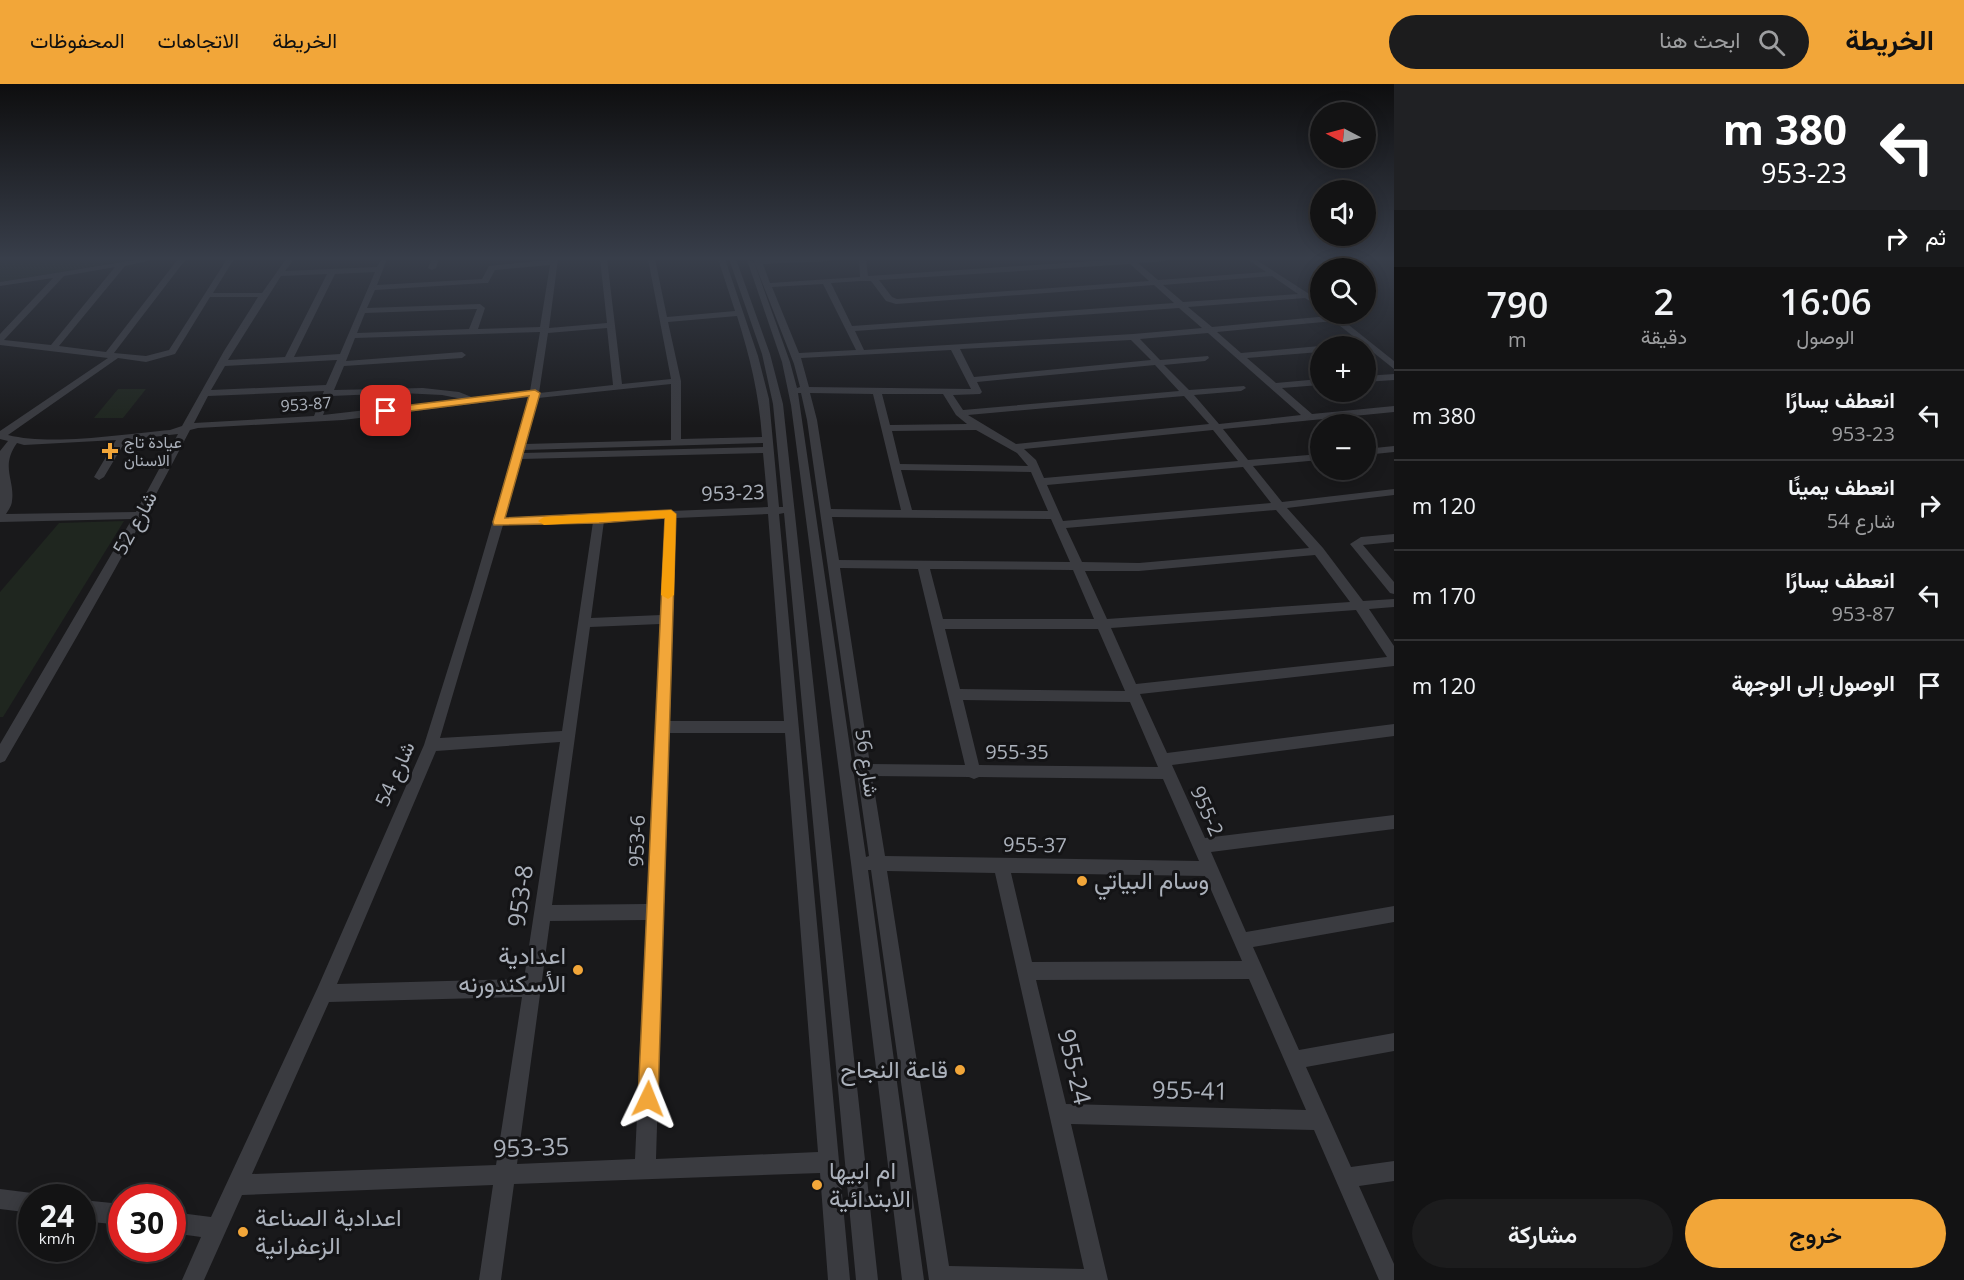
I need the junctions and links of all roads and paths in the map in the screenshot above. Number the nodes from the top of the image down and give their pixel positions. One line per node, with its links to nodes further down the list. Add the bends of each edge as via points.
1 (23, 315): 33 (street)
2 (80, 315): 35 (street)
3 (141, 315): 39 (street)
4 (194, 315): 39 (street, via 171,352 146,359)
5 (251, 315): 46 (street, شارع 52)
6 (311, 315): 44 (street)
7 (360, 315): 30 (street)
8 (479, 315): 28 (street)
9 (546, 315): 26 (street, شارع 54)
10 (610, 315): 24 (street)
11 (663, 315): 22 (street)
12 (720, 315): 22 (street)
13 (741, 315): 78 (street, via 762,388)
14 (752, 315): 78 (street, via 771,370)
15 (771, 315): 58 (street, شارع 56)
16 (780, 315): 41 (street)
17 (842, 315): 25 (street)
18 (902, 315): 29 (street)
19 (1100, 315): 29 (street)
20 (1192, 315): 27 (street)
21 (1310, 319): 27 (street)
22 (664, 320): 52 (street)
23 (1344, 324): 31 (street)
24 (611, 325): 26 (street); 55 (street)
25 (849, 329): 29 (street); 38 (street)
26 (544, 330): 28 (street); 62 (street, شارع 54)
27 (1209, 330): 32 (street); 42 (street)
28 (473, 331): 30 (street)
29 (911, 335): 34 (street); 38 (street)
30 (351, 336): 45 (street)
31 (1359, 336)
32 (1133, 337): 34 (street); 47 (street)
33 (0, 340): 35 (street)
34 (954, 347): 51 (street)
35 (53, 348): 39 (street)
36 (1310, 350): 42 (street)
37 (1376, 350): 48 (street)
38 (861, 352): 41 (street)
39 (112, 355): 74 (street)
40 (462, 355): 45 (street)
41 (796, 356): 58 (street)
42 (1238, 356): 54 (street)
43 (1205, 358): 47 (street)
44 (288, 360): 45 (street); 46 (street)
45 (341, 361): 57 (street)
46 (223, 363): 60 (street, شارع 52)
47 (1159, 363): 51 (street); 63 (street)
48 (1394, 366)
49 (1394, 377): 50 (street)
50 (1376, 378)
51 (972, 380): 61 (street, via 978,391)
52 (676, 381): 55 (street, 953-87); 77 (street)
53 (1310, 383): 54 (street)
54 (1273, 386): 68 (street)
55 (618, 388): 62 (street, 953-87)
56 (1241, 388): 63 (street)
57 (329, 391): 60 (street); 64 (street, via 442,392 462,394); 69 (street)
58 (799, 391): 59 (street); 80 (street, شارع 56); 93 (street)
59 (877, 392): 61 (street); 72 (street)
60 (206, 393): 71 (street, شارع 52)
61 (946, 393): 66 (street, 955-2)
62 (535, 394): 64 (street, 953-87); 83 (street, شارع 54)
63 (1188, 394): 66 (street); 73 (street)
64 (472, 400): 69 (street, 953-87)
65 (1394, 409): 67 (street)
66 (959, 413): 70 (street, 955-2)
67 (1347, 414)
68 (1310, 418): 73 (street)
69 (317, 419): 71 (street, 953-87)
70 (977, 427): 72 (street); 79 (street, 955-2)
71 (186, 428): 75 (street, 953-87); 96 (street, شارع 52)
72 (886, 428): 86 (street)
73 (1218, 429): 79 (street); 85 (street)
74 (0, 436): 76 (street, 953-87)
75 (123, 437): 76 (street, 953-87); 88 (street)
76 (14, 441): 97 (street, via 5,452 2,469 7,501)
77 (676, 442): 78 (street); 83 (street)
78 (773, 446): 80 (street); 83 (street); 91 (street); 92 (street)
79 (1014, 447): 87 (street, 955-2, via 1031,460)
80 (802, 448): 128 (street, شارع 56)
81 (1394, 448): 82 (street)
82 (1376, 450)
83 (518, 451): 100 (street, شارع 54)
84 (1310, 458): 85 (street)
85 (1245, 465): 87 (street); 90 (street)
86 (896, 467): 87 (street); 95 (street)
87 (1037, 476): 99 (street, 955-2)
88 (99, 477)
89 (1394, 492): 90 (street)
90 (1278, 506): 99 (street); 102 (street)
91 (789, 509): 92 (street, 953-23); 158 (street)
92 (772, 510): 94 (street, 953-23); 118 (street)
93 (827, 513): 95 (street); 103 (street)
94 (671, 514): 98 (street, 953-23); 109 (street, 953-6)
95 (908, 514): 99 (street)
96 (141, 515): 97 (street); 122 (street, شارع 52)
97 (0, 516)
98 (599, 519): 100 (street, 953-23); 110 (street, 953-8)
99 (1057, 520): 105 (street, 955-2)
100 (498, 522): 121 (street, شارع 54)
101 (1394, 538): 106 (street, via 1356,544)
102 (1319, 551): 105 (street, via 1139,567); 108 (street)
103 (835, 564): 104 (street); 124 (street)
104 (923, 565): 105 (street); 111 (street)
105 (1077, 566): 112 (street, 955-2)
106 (1394, 590)
107 (1394, 603): 108 (street)
108 (1361, 605): 112 (street); 113 (street)
109 (667, 619): 110 (street); 117 (street, 953-6)
110 (584, 623): 120 (street, 953-8)
111 (937, 624): 112 (street); 116 (street)
112 (1102, 624): 115 (street, 955-2)
113 (1394, 656)
114 (1394, 660): 115 (street)
115 (1133, 693): 116 (street); 123 (street, 955-2)
116 (954, 694): 125 (street)
117 (663, 727): 118 (street); 132 (street, 953-6)
118 (791, 728): 144 (street)
119 (1394, 730): 123 (street, 955-35)
120 (568, 736): 121 (street); 133 (street, 953-8)
121 (431, 746): 139 (street, شارع 54)
122 (0, 757)
123 (1165, 767): 125 (street, 955-35); 127 (street, 955-2)
124 (865, 770): 125 (street, 955-35); 129 (street)
125 (974, 773)
126 (1394, 822): 127 (street)
127 (1200, 846): 131 (street, 955-2)
128 (859, 863): 129 (street, 955-37); 159 (street, شارع 56)
129 (879, 863): 130 (street, 955-37); 154 (street)
130 (1000, 866): 131 (street, 955-37); 137 (street, 955-24)
131 (1210, 869): 135 (street, 955-2)
132 (655, 912): 133 (street); 145 (street, 953-6)
133 (543, 913): 138 (street, 953-8)
134 (1394, 914): 135 (street)
135 (1241, 941): 136 (street, 955-2)
136 (1254, 970): 137 (street); 141 (street, 955-2)
137 (1025, 971): 142 (street, 955-24)
138 (532, 988): 139 (street); 147 (street, 953-8)
139 (324, 993): 149 (street, شارع 54)
140 (1394, 1042): 141 (street)
141 (1293, 1059): 143 (street, 955-2)
142 (1059, 1114): 143 (street, 955-41); 161 (street, 955-24)
143 (1320, 1120): 148 (street, 955-2)
144 (829, 1162): 145 (street, 953-35); 157 (street)
145 (645, 1170): 147 (street, 953-35)
146 (1394, 1171): 148 (street)
147 (505, 1175): 149 (street, 953-35); 156 (street, 953-8)
148 (1346, 1178): 162 (street, 955-2)
149 (235, 1185): 153 (street, شارع 54)
150 (0, 1199): 151 (street)
151 (18, 1201)
152 (186, 1224): 153 (street)
153 (217, 1228): 155 (street, شارع 54)
154 (939, 1278): 160 (street)
155 (193, 1280)
156 (490, 1280)
157 (839, 1280)
158 (867, 1280)
159 (913, 1280)
160 (1087, 1280)
161 (1098, 1280)
162 (1390, 1280)

